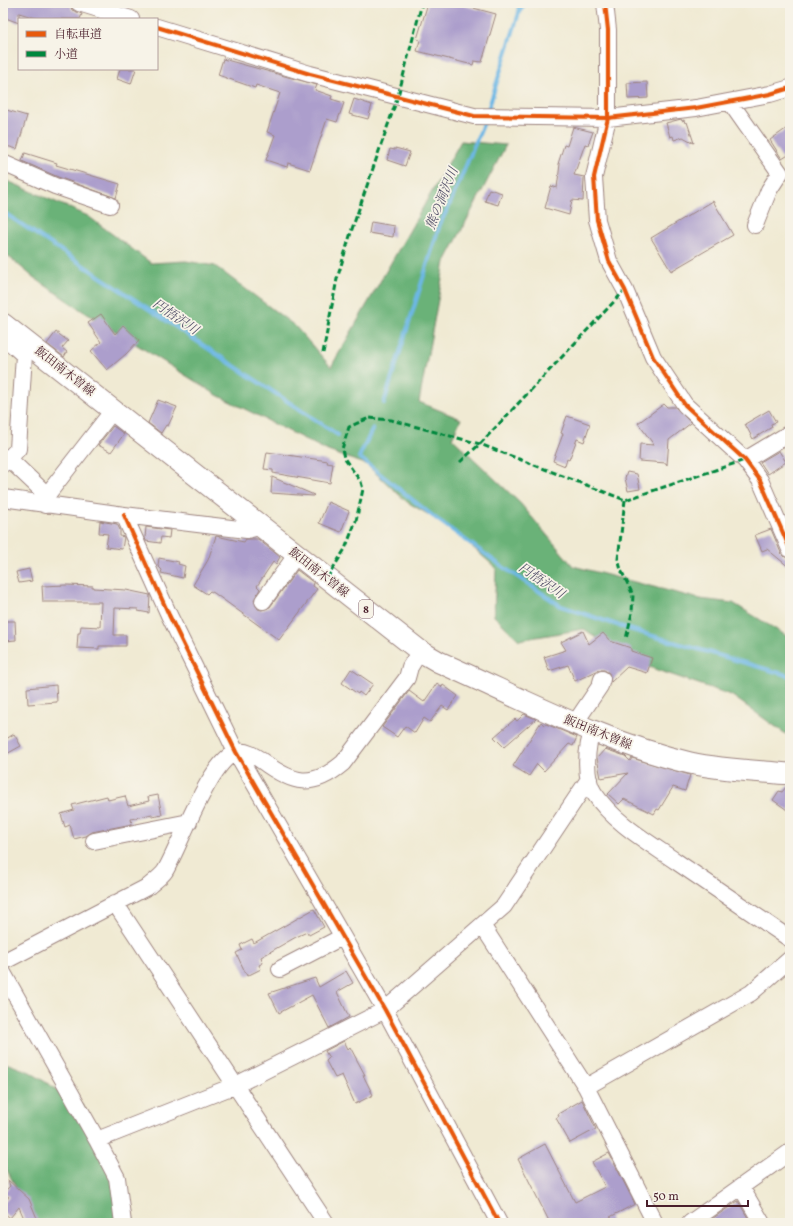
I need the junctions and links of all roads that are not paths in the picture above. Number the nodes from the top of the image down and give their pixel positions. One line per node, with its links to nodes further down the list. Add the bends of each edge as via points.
1 (79, 3): 3 (street)
2 (605, 3): 7 (street, via 608,30)
3 (128, 18)
4 (158, 27): 7 (street, via 310,74 474,116)
5 (790, 88): 6 (street)
6 (730, 102): 7 (street); 10 (street, via 780,173 769,190)
7 (608, 118): 16 (street, via 594,177 597,220 610,261 653,357 685,405)
8 (3, 163): 9 (street)
9 (110, 206)
10 (755, 225)
11 (3, 324): 13 (main road, 飯田南木曽線 / 8)
12 (3, 336): 15 (street, via 24,355 18,449)
13 (114, 409): 18 (street); 20 (main road, 飯田南木曽線 / 8)
14 (790, 433): 16 (street)
15 (5, 460): 18 (street)
16 (745, 460): 21 (street, via 760,480)
17 (3, 498): 18 (street)
18 (46, 500): 19 (street)
19 (124, 515): 20 (street, via 248,530); 27 (street, via 169,615)
20 (262, 526): 22 (main road, 飯田南木曽線 / 8)
21 (790, 549)
22 (297, 554): 23 (street); 24 (main road, 飯田南木曽線 / 8)
23 (263, 601)
24 (420, 651): 26 (main road, 飯田南木曽線 / 8); 27 (street, via 410,667 407,678 343,763 330,774 318,780 298,781 287,777 255,756)
25 (602, 679): 26 (street)
26 (584, 727): 28 (main road, 飯田南木曽線 / 8, via 642,749 691,763); 29 (street, via 589,739)
27 (236, 752): 30 (street, via 220,764); 34 (street)
28 (790, 774)
29 (589, 779): 33 (street, via 504,906); 35 (street, via 593,792 623,824)
30 (189, 822): 31 (street); 32 (street, via 164,872 149,886)
31 (94, 841)
32 (115, 903): 37 (street); 41 (street)
33 (482, 925): 40 (street); 42 (street)
34 (342, 937): 38 (street); 40 (street)
35 (790, 939)
36 (790, 959): 42 (street, via 751,993)
37 (3, 962)
38 (280, 969)
39 (3, 973): 43 (street)
40 (385, 1010): 41 (street); 46 (street)
41 (236, 1085): 43 (street); 48 (street)
42 (586, 1087): 49 (street)
43 (97, 1140): 47 (street, via 117,1178)
44 (790, 1152): 45 (street)
45 (741, 1187): 50 (street); 51 (street)
46 (494, 1222)
47 (122, 1223)
48 (326, 1223)
49 (655, 1223)
50 (690, 1223)
51 (762, 1223)

